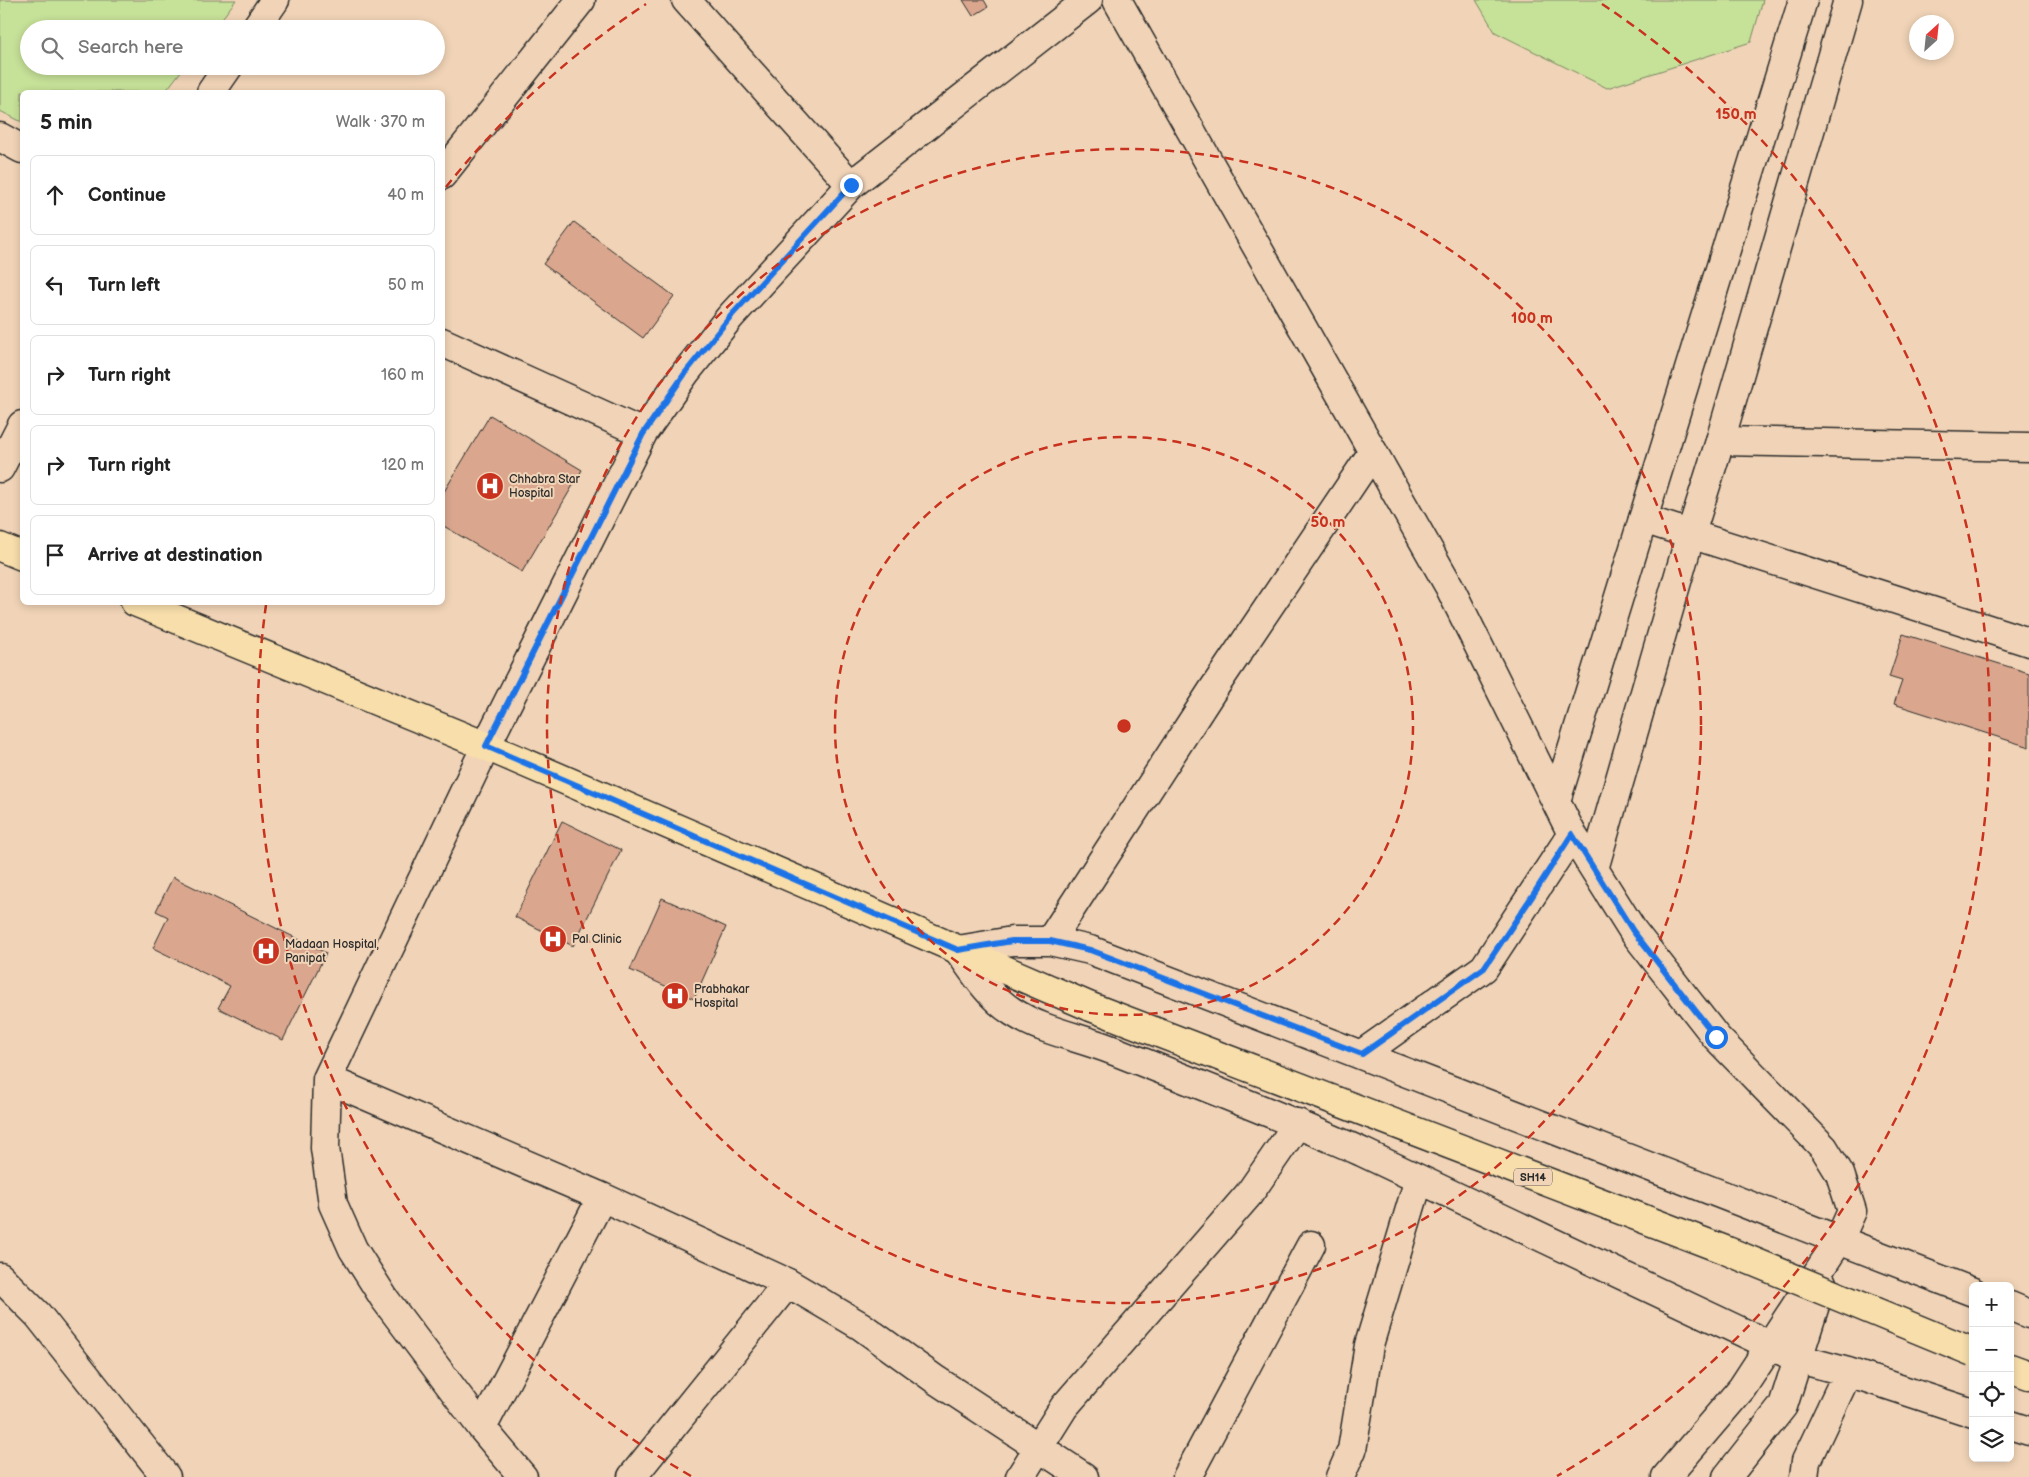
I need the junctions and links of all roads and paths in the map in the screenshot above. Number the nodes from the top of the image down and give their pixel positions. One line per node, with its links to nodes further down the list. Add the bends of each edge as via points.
1 (275, 0): 8 (street)
2 (580, 0): 13 (street)
3 (686, 0): 14 (street)
4 (1088, 0): 14 (street)
5 (1117, 0): 20 (street)
6 (1803, 0): 22 (street)
7 (1848, 0): 18 (street)
8 (261, 20)
9 (223, 75): 10 (street)
10 (213, 90)
11 (0, 137): 12 (street)
12 (20, 148)
13 (445, 171)
14 (851, 185): 17 (street, via 730,317)
15 (445, 343): 17 (street)
16 (20, 429): 21 (street)
17 (643, 434): 28 (street)
18 (1720, 441): 19 (street); 23 (street)
19 (2029, 447)
20 (1373, 452): 29 (street, via 1449,586); 32 (street, via 1212,691)
21 (0, 468)
22 (1643, 519): 23 (street); 29 (street)
23 (1691, 533): 27 (street); 31 (street)
24 (0, 547): 25 (main road)
25 (20, 555)
26 (142, 605): 28 (main road, SH14)
27 (2029, 642)
28 (486, 746): 33 (main road, SH14); 35 (street)
29 (1556, 801): 30 (street)
30 (1572, 834): 31 (street); 34 (street, via 1484,968)
31 (1594, 869): 39 (street, via 1633,931 1716,1037 1824,1148 1840,1174 1852,1211)
32 (1050, 941): 33 (street, via 1012,941); 34 (street, via 1090,950)
33 (958, 950): 36 (street, via 991,995 1012,1012); 47 (main road, SH14, bridge, via 1091,1007 1726,1250)
34 (1362, 1054): 39 (street)
35 (327, 1080): 38 (street); 54 (street, via 325,1148 333,1204 353,1248 384,1298)
36 (1298, 1123): 37 (street); 56 (street, via 1249,1194 1064,1407)
37 (1418, 1179): 46 (street); 63 (street, via 1369,1344 1352,1450)
38 (602, 1197): 42 (street); 54 (street)
39 (1836, 1245): 43 (street); 46 (street); 48 (street)
40 (1312, 1246): 62 (street)
41 (0, 1277): 57 (street, via 38,1315)
42 (788, 1284): 56 (street, via 861,1326); 59 (street)
43 (1969, 1291)
44 (2014, 1308): 45 (street)
45 (2029, 1314)
46 (1770, 1346): 48 (street); 64 (street, via 1742,1388)
47 (1969, 1350)
48 (1799, 1359): 50 (street); 65 (street, via 1784,1406)
49 (2014, 1369): 51 (main road)
50 (1848, 1372): 52 (street); 66 (street, via 1806,1462)
51 (2029, 1375)
52 (1969, 1412)
53 (2014, 1426): 55 (street)
54 (482, 1428): 58 (street)
55 (2029, 1431)
56 (1038, 1447): 60 (street); 61 (street)
57 (166, 1477)
58 (523, 1477)
59 (632, 1477)
60 (1020, 1477)
61 (1084, 1477)
62 (1186, 1477)
63 (1340, 1477)
64 (1666, 1477)
65 (1727, 1477)
66 (1804, 1477)

